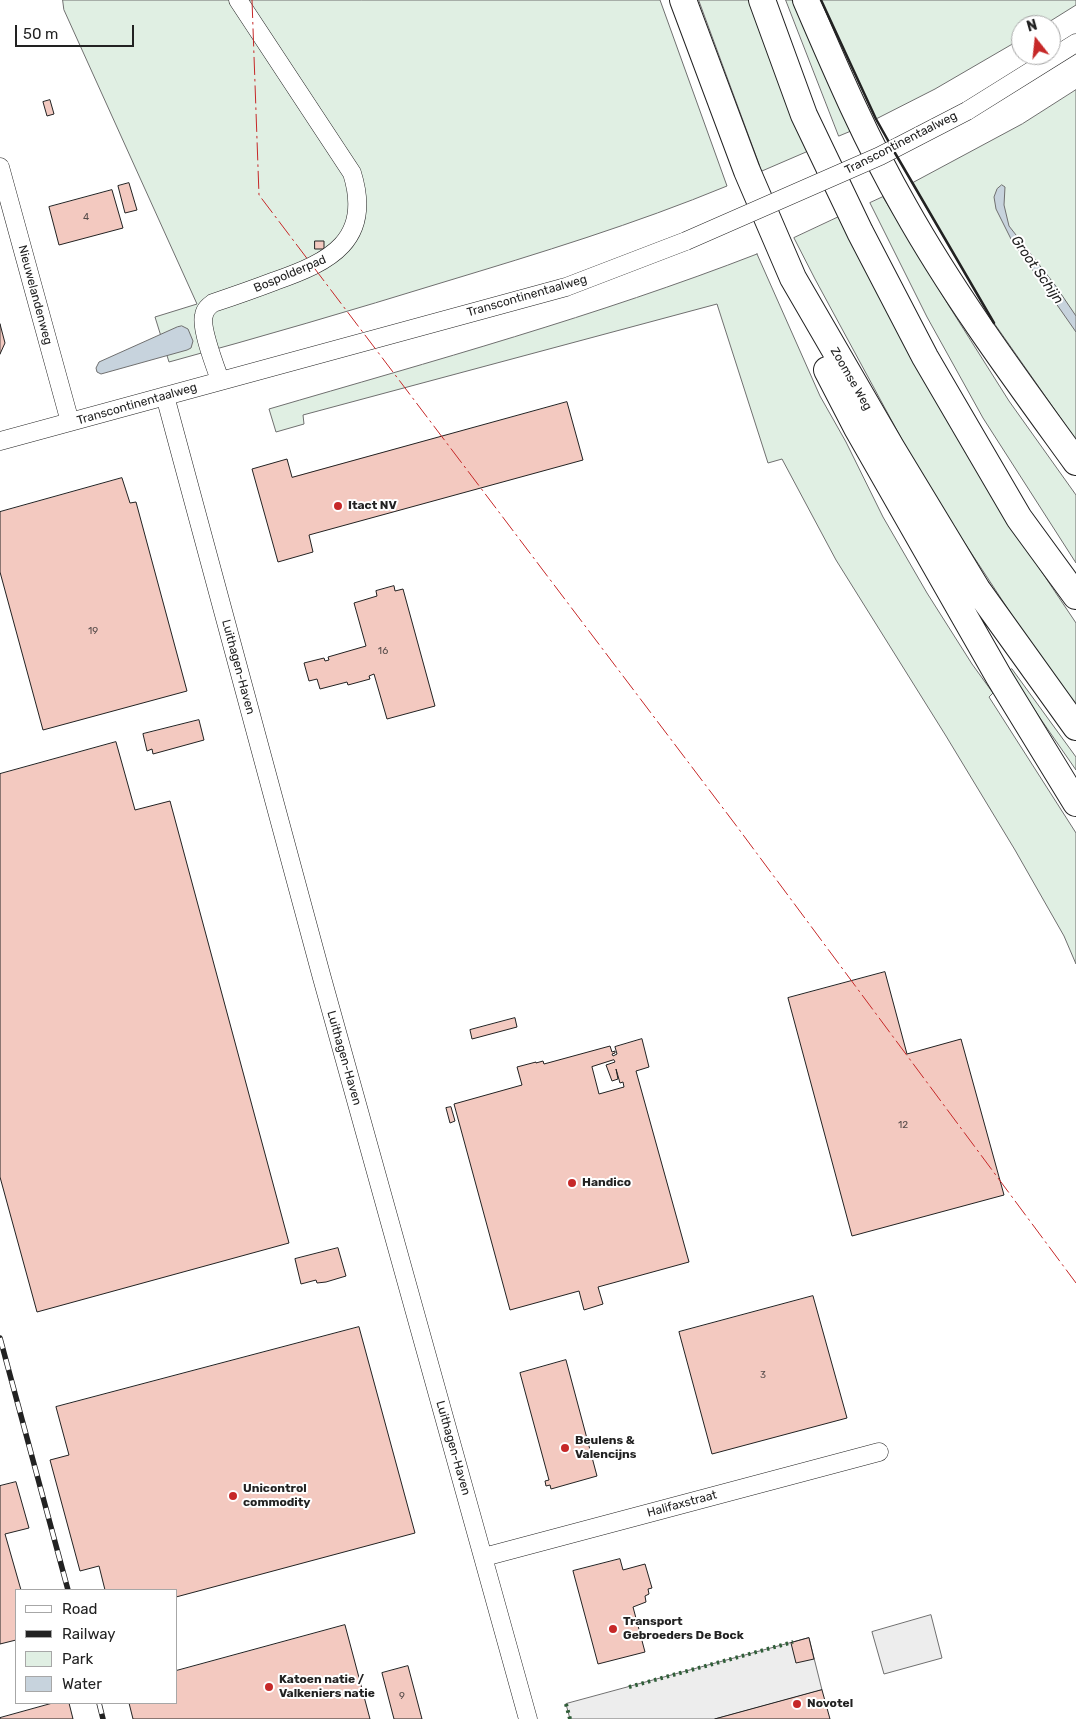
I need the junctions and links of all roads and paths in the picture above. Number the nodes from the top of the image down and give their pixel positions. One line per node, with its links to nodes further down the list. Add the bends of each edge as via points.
1 (238, 0): 8 (street, Bospolderpad, via 352,173 358,190 353,229 347,241 329,258 207,308 203,326)
2 (683, 0): 7 (highway, Zoomse Weg, via 747,171)
3 (762, 0): 13 (highway, via 804,115 920,348 1019,518)
4 (806, 0): 12 (highway, via 845,92 904,208 974,321)
5 (1076, 43): 8 (street, Transcontinentaalweg, bridge, via 966,111 880,156 686,241 566,287)
6 (0, 167): 10 (street, Nieuwelandenweg)
7 (793, 278): 14 (highway, Zoomse Weg, via 977,589); 15 (highway, via 827,369 857,428 999,677)
8 (220, 380): 9 (street, Transcontinentaalweg)
9 (165, 396): 10 (street, Transcontinentaalweg); 19 (street, Luithagen-Haven, via 322,978)
10 (70, 422): 11 (street, Transcontinentaalweg)
11 (0, 441)
12 (1076, 462)
13 (1076, 596)
14 (1076, 728)
15 (1034, 732): 16 (highway); 17 (highway)
16 (1076, 788)
17 (1076, 802)
18 (880, 1452): 19 (street, Halifaxstraat)
19 (484, 1557): 20 (street, Luithagen-Haven)
20 (528, 1719)

